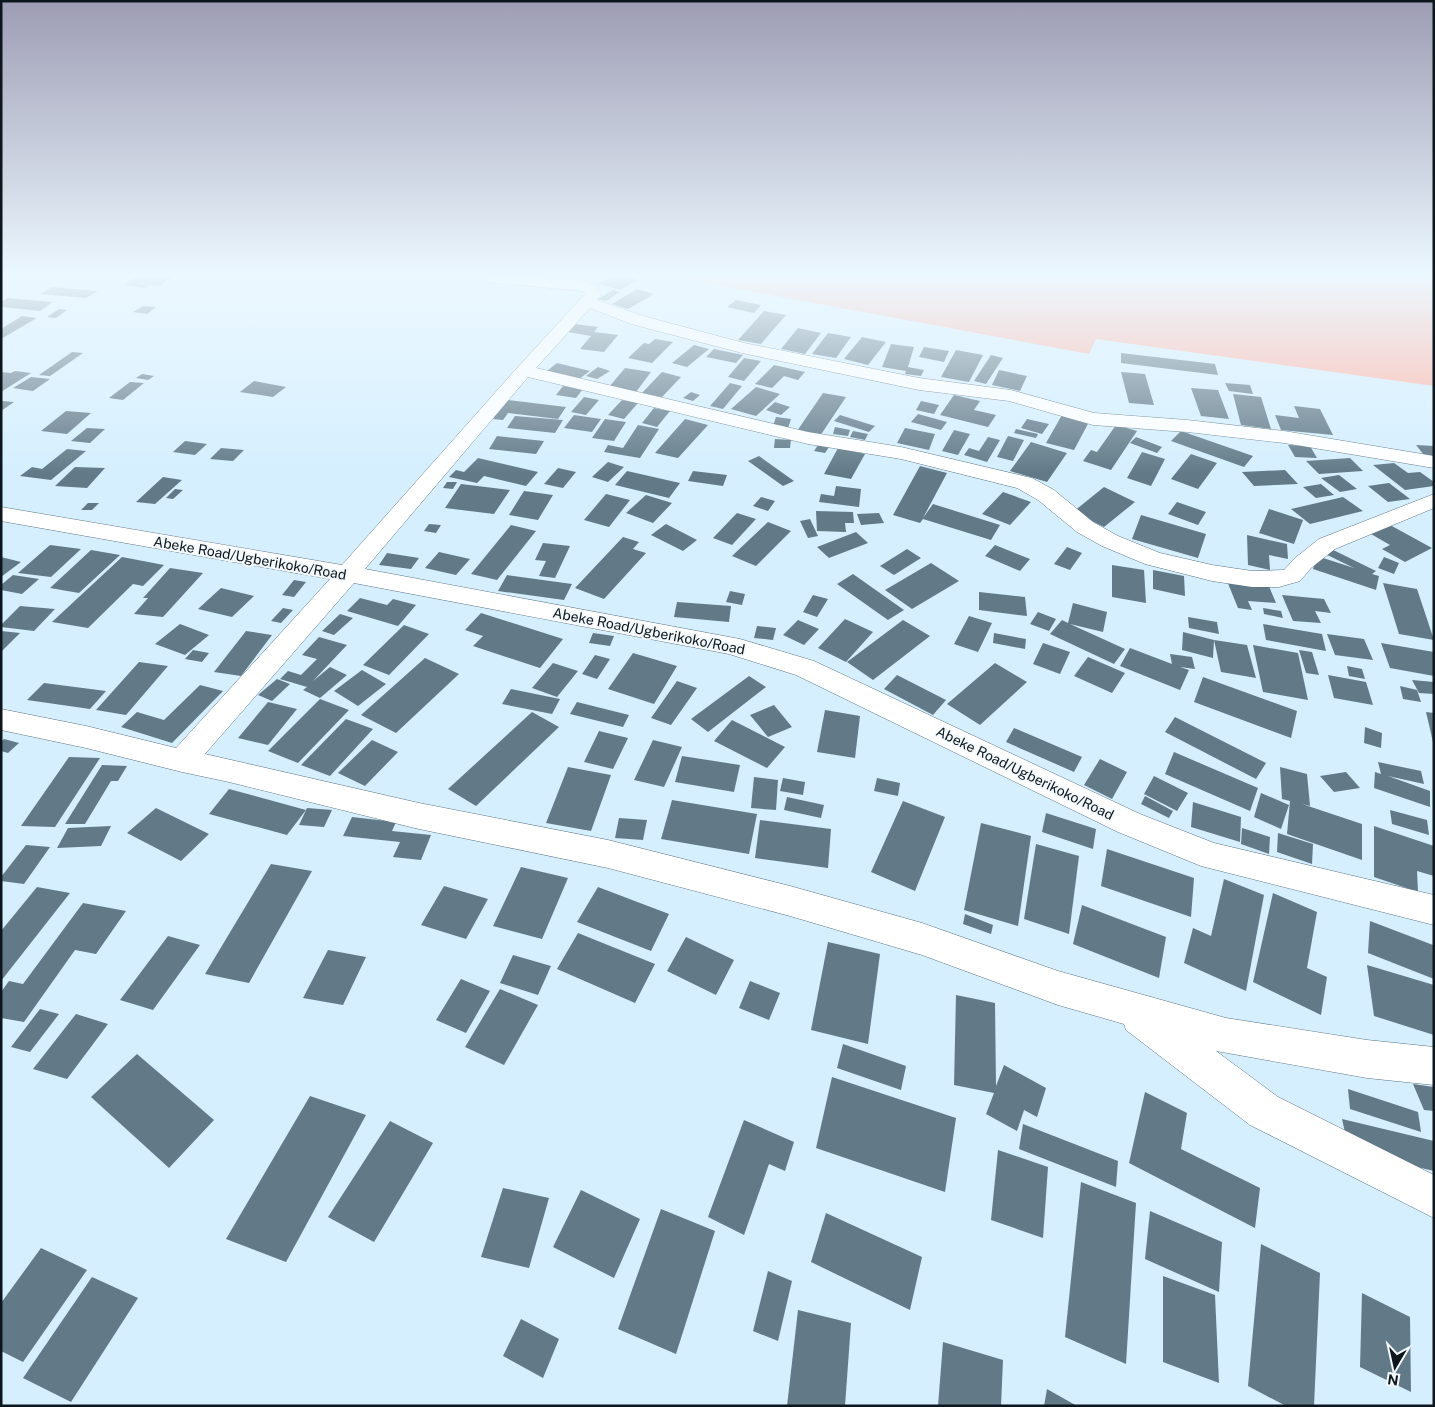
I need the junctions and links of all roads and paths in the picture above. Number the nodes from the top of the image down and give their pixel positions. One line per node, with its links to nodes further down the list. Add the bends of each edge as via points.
1 (550, 343): 3 (street)
2 (722, 343): 4 (street, via 920,384 1029,400 1093,419 1284,437)
3 (524, 370): 5 (street, via 800,436 901,453 1024,483 1110,541 1154,559 1212,573 1252,578 1292,576 1303,562 1327,544); 7 (street)
4 (1434, 462)
5 (1434, 500)
6 (1, 514): 7 (street, Abeke Road/Ugberikoko/Road)
7 (348, 574): 9 (street); 10 (street, Abeke Road/Ugberikoko/Road, via 731,645 806,668 1129,823 1212,856)
8 (1, 719): 9 (street)
9 (182, 761): 11 (street, via 419,816 608,854 780,898 922,939 1058,988)
10 (1434, 910)
11 (1126, 1007): 12 (street, via 1226,1036 1367,1059); 13 (street, via 1264,1111)
12 (1434, 1066)
13 (1434, 1197)

